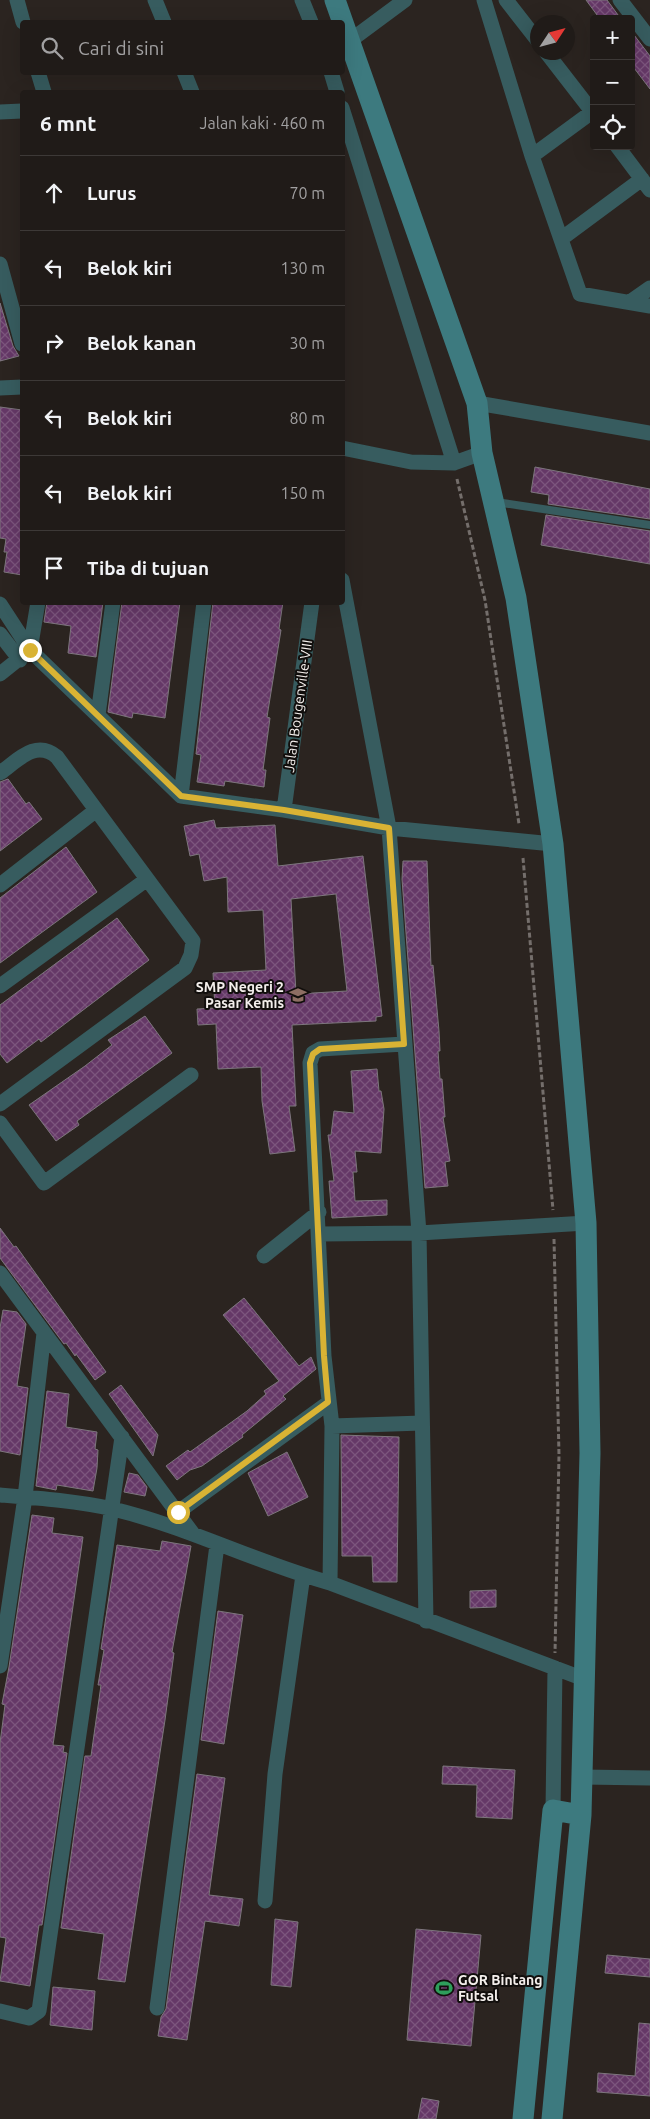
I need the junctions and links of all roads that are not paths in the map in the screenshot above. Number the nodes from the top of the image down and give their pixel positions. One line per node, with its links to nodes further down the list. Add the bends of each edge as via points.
1 (17, 0): 9 (street)
2 (155, 0): 10 (street)
3 (302, 0): 11 (street)
4 (335, 0): 12 (street)
5 (405, 0): 16 (street)
6 (484, 0): 30 (street)
7 (506, 0): 13 (street)
8 (620, 0): 15 (street)
9 (22, 20)
10 (163, 20)
11 (310, 20)
12 (341, 20)
13 (530, 31)
14 (345, 34): 16 (street)
15 (650, 39)
16 (350, 51): 40 (street)
17 (552, 60): 24 (street)
18 (39, 75): 21 (street)
19 (185, 75): 22 (street)
20 (331, 75): 23 (street)
21 (43, 90)
22 (191, 90)
23 (336, 90)
24 (590, 109)
25 (20, 111): 26 (street)
26 (0, 112)
27 (590, 115): 30 (street)
28 (345, 118): 44 (street)
29 (621, 150): 31 (street)
30 (532, 156): 32 (street)
31 (646, 185): 32 (street)
32 (561, 239): 35 (street, via 580,294)
33 (0, 264): 37 (street)
34 (650, 288): 35 (street)
35 (630, 302): 36 (street)
36 (650, 306)
37 (20, 337)
38 (20, 387): 39 (street)
39 (0, 388)
40 (477, 403): 41 (street); 43 (street)
41 (650, 432)
42 (345, 449): 44 (street, via 412,462)
43 (482, 453): 44 (street); 45 (street)
44 (454, 464)
45 (494, 502): 46 (lane); 62 (street, via 516,598)
46 (650, 525)
47 (345, 596): 61 (street)
48 (0, 604): 54 (street)
49 (37, 605): 54 (street)
50 (113, 605): 56 (street)
51 (204, 605): 58 (street)
52 (312, 605): 59 (street, Jalan Bougenville-VIII)
53 (0, 634): 54 (street)
54 (25, 655): 55 (street); 56 (street)
55 (0, 674)
56 (98, 716): 58 (street)
57 (0, 773): 60 (street, via 30,751 49,750)
58 (181, 796): 59 (street)
59 (284, 810): 61 (street)
60 (95, 812): 63 (street); 64 (street)
61 (389, 828): 62 (street); 66 (street)
62 (553, 844): 71 (street)
63 (146, 880): 65 (street); 68 (street, via 192,942 191,955 184,968)
64 (0, 885)
65 (0, 986)
66 (404, 1044): 70 (street, via 320,1049 313,1054 310,1063); 72 (street)
67 (191, 1075): 69 (street, via 44,1183)
68 (0, 1104)
69 (0, 1123)
70 (318, 1212): 73 (street); 74 (street)
71 (586, 1223): 72 (street); 92 (street, via 590,1453)
72 (419, 1233): 73 (street); 78 (street)
73 (320, 1234): 77 (street)
74 (264, 1256)
75 (0, 1273): 76 (street)
76 (44, 1333): 80 (street); 82 (street)
77 (328, 1402): 79 (street); 84 (street)
78 (422, 1423): 79 (street); 89 (street)
79 (332, 1426): 88 (street)
80 (122, 1437): 83 (street); 84 (street)
81 (0, 1495): 82 (street)
82 (25, 1497): 83 (street); 90 (street)
83 (113, 1509): 85 (street); 99 (street, via 39,2011 33,2018 28,2018)
84 (178, 1512): 85 (street)
85 (193, 1534): 86 (street)
86 (217, 1544): 87 (street); 98 (street)
87 (304, 1575): 88 (street); 97 (street, via 275,1774)
88 (330, 1583): 89 (street)
89 (426, 1621): 91 (street)
90 (0, 1666)
91 (555, 1668): 92 (street); 95 (street)
92 (584, 1679): 93 (street)
93 (582, 1777): 94 (street); 96 (street)
94 (650, 1778)
95 (553, 1810): 96 (street); 100 (street)
96 (581, 1815): 101 (street)
97 (265, 1901)
98 (156, 2008)
99 (0, 2011)
100 (523, 2119)
101 (552, 2119)

